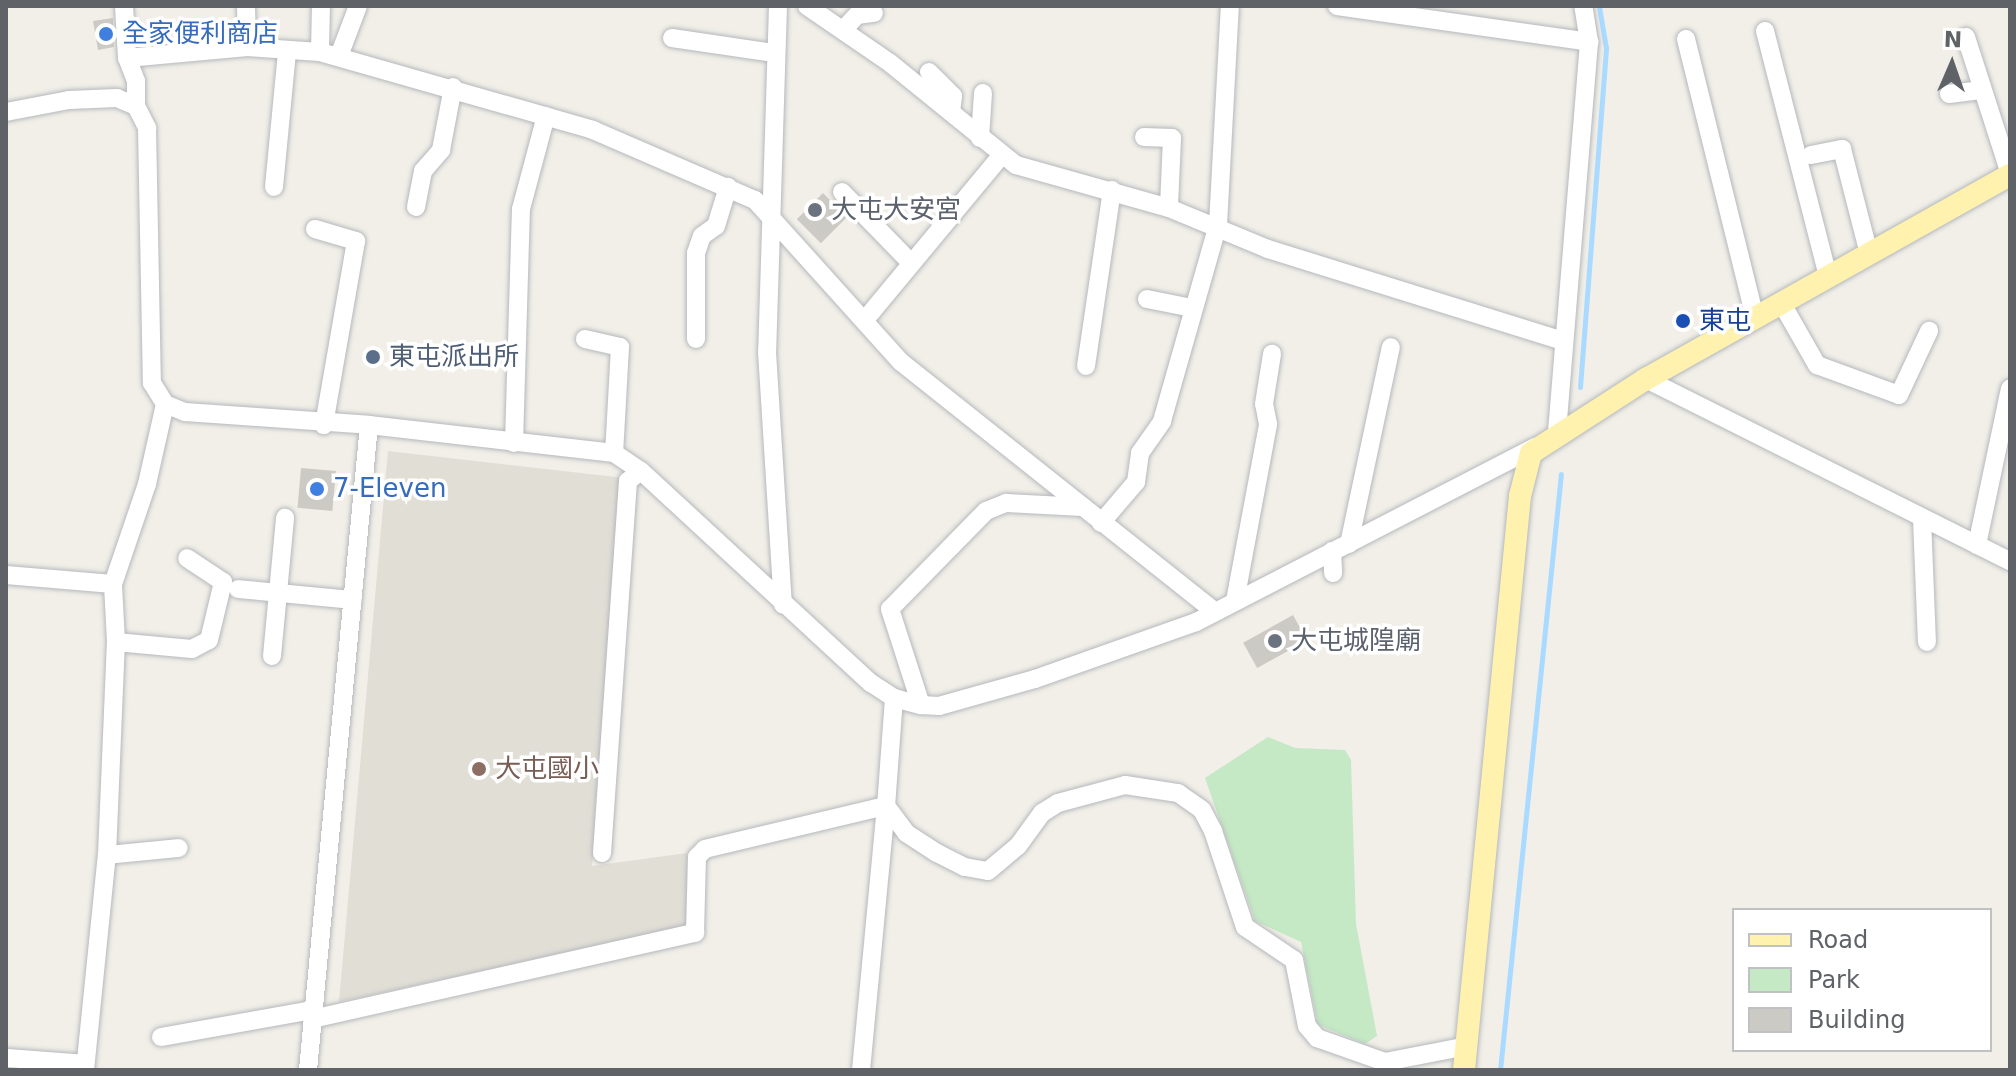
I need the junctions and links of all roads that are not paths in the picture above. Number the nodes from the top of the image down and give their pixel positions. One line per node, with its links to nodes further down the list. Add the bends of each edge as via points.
1 (124, 6): 22 (street)
2 (246, 6): 17 (street)
3 (321, 6): 19 (street)
4 (358, 6): 21 (street)
5 (778, 6): 20 (street)
6 (807, 6): 11 (street)
7 (1230, 6): 44 (street)
8 (1337, 6): 16 (street)
9 (1583, 6): 16 (street)
10 (874, 13): 11 (street, via 857,15)
11 (844, 29): 30 (street)
12 (1765, 31): 48 (street)
13 (1966, 37): 25 (street)
14 (672, 38): 20 (street)
15 (1686, 39): 52 (street)
16 (1589, 42): 57 (street)
17 (247, 47): 18 (street); 22 (street)
18 (287, 51): 19 (street); 37 (street)
19 (320, 52): 21 (street)
20 (773, 53): 43 (street)
21 (339, 56): 24 (street)
22 (127, 58): 28 (street, via 136,81)
23 (929, 72): 30 (street, via 953,96)
24 (453, 87): 31 (street); 41 (street, via 441,150 423,171)
25 (1981, 90): 27 (street); 36 (street)
26 (983, 93): 33 (street)
27 (1949, 94)
28 (136, 106): 29 (street, via 117,98 69,100); 63 (street, via 147,128 152,383)
29 (6, 112)
30 (951, 112): 33 (street)
31 (546, 116): 38 (street, via 593,130); 68 (street, via 521,209)
32 (1144, 137): 42 (street, via 1172,138)
33 (980, 138): 35 (street)
34 (1811, 155): 46 (street, via 1842,149)
35 (1000, 157): 39 (street); 47 (street)
36 (2010, 174): 46 (main road)
37 (274, 187)
38 (728, 187): 43 (street, via 755,200); 56 (street, via 716,226 702,236 696,253)
39 (1112, 190): 42 (street); 60 (street)
40 (842, 192): 47 (street)
41 (416, 207)
42 (1169, 208): 44 (street)
43 (769, 215): 53 (street); 87 (street, via 767,352)
44 (1218, 225): 51 (street); 57 (street, via 1268,249)
45 (315, 229): 65 (street, via 356,241)
46 (1869, 254): 48 (main road)
47 (910, 262): 53 (street)
48 (1828, 276): 50 (main road)
49 (1147, 299): 51 (street)
50 (1781, 302): 52 (main road); 54 (street, via 1817,365 1899,395)
51 (1192, 308): 75 (street, via 1162,421 1140,453 1136,482)
52 (1755, 317): 61 (main road)
53 (864, 321): 72 (street, via 901,362)
54 (1929, 331)
55 (585, 339): 70 (street, via 620,347)
56 (696, 339)
57 (1563, 341): 67 (street)
58 (1391, 347): 77 (street)
59 (1272, 354): 86 (street, via 1264,404 1268,424)
60 (1086, 366)
61 (1646, 379): 67 (main road); 74 (street)
62 (2010, 388): 64 (street)
63 (165, 404): 65 (street, via 185,412); 82 (street, via 147,484)
64 (2005, 421): 76 (street)
65 (324, 425): 66 (street)
66 (369, 425): 68 (street); 85 (street)
67 (1557, 432): 69 (main road)
68 (514, 443): 70 (street)
69 (1535, 447): 77 (street); 100 (main road, via 1520,496)
70 (614, 453): 71 (street)
71 (641, 471): 87 (street); 96 (street, via 628,481)
72 (1083, 507): 75 (street); 93 (street, via 1006,503 986,511 890,609)
73 (285, 518): 84 (street)
74 (1922, 519): 76 (street); 90 (street)
75 (1101, 523): 88 (street)
76 (1977, 545): 79 (street)
77 (1341, 548): 80 (street); 86 (street)
78 (187, 558): 89 (street, via 223,582 209,640 192,649)
79 (2010, 561)
80 (1333, 573)
81 (6, 575): 82 (street)
82 (113, 584): 89 (street)
83 (238, 589): 84 (street)
84 (278, 592): 85 (street); 91 (street)
85 (352, 600): 98 (street)
86 (1235, 601): 88 (street)
87 (783, 604): 92 (street)
88 (1215, 612): 93 (street, via 1035,679 939,706)
89 (116, 642): 97 (street)
90 (1927, 642)
91 (272, 656)
92 (894, 698): 93 (street); 94 (street)
93 (921, 705)
94 (886, 806): 98 (street, via 705,849 697,857 695,933); 100 (street, via 906,833 929,848 965,867 988,871 1058,803 1125,785 1178,793 1202,810 1213,831 1245,927 1294,960 1307,1026 1317,1038 1385,1062); 104 (street)
95 (179, 848): 97 (street)
96 (602, 853)
97 (107, 855): 102 (street)
98 (312, 1014): 99 (street); 103 (street)
99 (161, 1037)
100 (1467, 1046): 105 (main road)
101 (6, 1058): 102 (street)
102 (85, 1067)
103 (308, 1070)
104 (861, 1070)
105 (1464, 1070)

